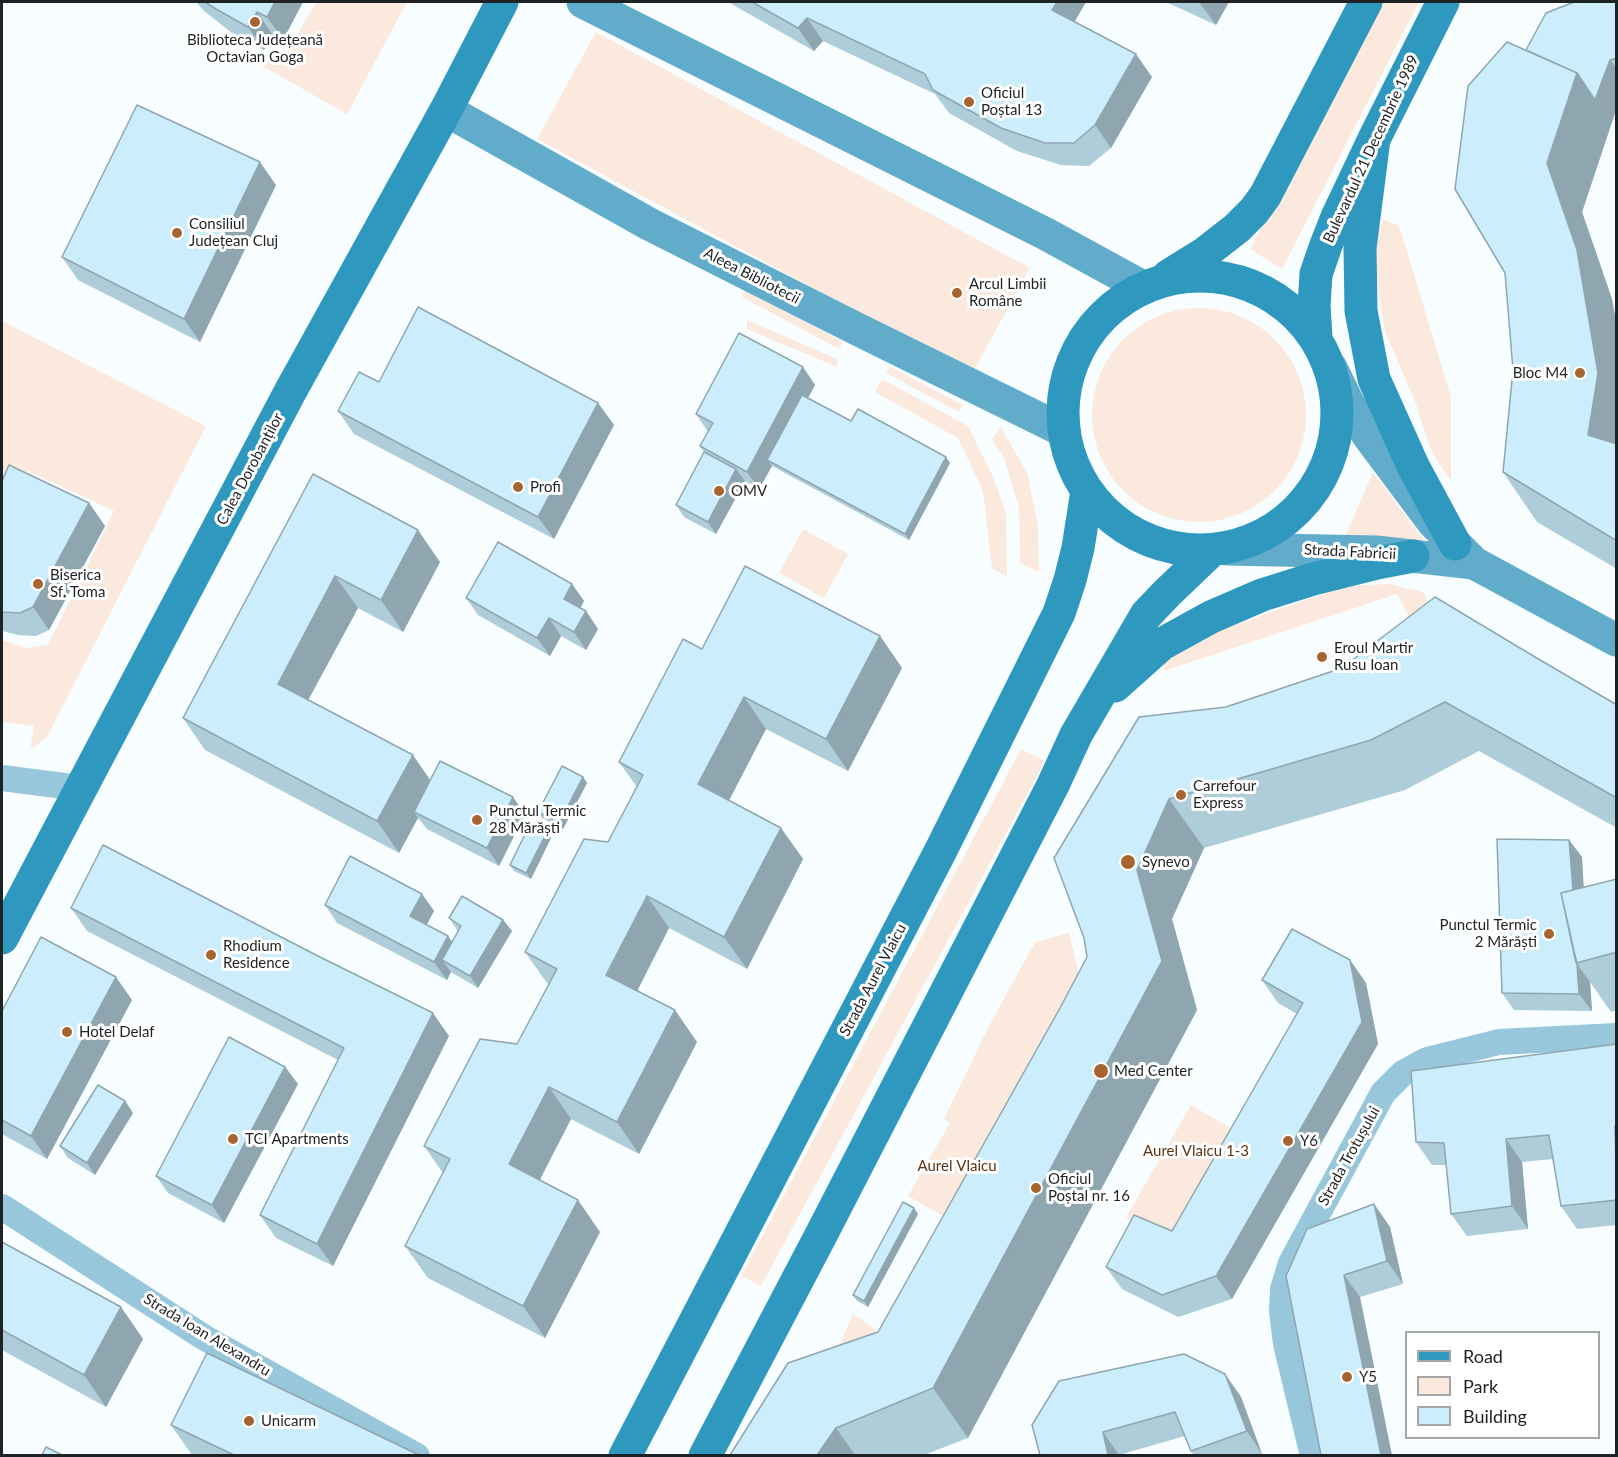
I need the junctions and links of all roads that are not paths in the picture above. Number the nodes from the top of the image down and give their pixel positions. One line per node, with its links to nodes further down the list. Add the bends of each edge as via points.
1 (502, 2): 5 (main road, Calea Dorobanților)
2 (583, 2): 7 (main road)
3 (1366, 2): 7 (main road, via 1259,204 1221,241)
4 (1443, 2): 6 (main road, Bulevardul 21 Decembrie 1989)
5 (446, 110): 10 (main road, Aleea Bibliotecii, via 648,224); 18 (main road, Calea Dorobanților, via 290,392)
6 (1374, 140): 8 (main road, Bulevardul 21 Decembrie 1989, via 1337,217 1316,274); 13 (main road, via 1360,248 1361,311 1374,379 1413,466)
7 (1150, 285): 8 (main road, via 1186,276 1216,276 1245,283 1273,296 1297,314); 10 (main road, via 1116,302 1085,339 1066,388)
8 (1316, 338): 9 (main road)
9 (1331, 368): 12 (main road, via 1337,434 1327,466 1310,496 1287,520 1258,538); 13 (main road, Strada Fabricii, via 1368,435 1433,522)
10 (1064, 431): 11 (main road, via 1072,462)
11 (1087, 491): 12 (main road, via 1105,514 1154,544 1182,550); 23 (main road, Strada Aurel Vlaicu, via 1070,580 1051,630 940,852)
12 (1218, 550): 14 (main road, Strada Fabricii); 16 (main road, via 1146,615)
13 (1464, 553): 14 (main road, Strada Fabricii); 15 (main road, Strada Fabricii)
14 (1413, 556): 16 (main road, via 1313,579 1211,617 1162,644)
15 (1617, 640)
16 (1093, 705): 24 (main road)
17 (2, 778): 18 (street)
18 (80, 788): 19 (main road, Calea Dorobanților)
19 (2, 938)
20 (1617, 1036): 25 (street, Strada Trotușului, via 1499,1042 1427,1060 1403,1073 1383,1093 1291,1263 1283,1289 1286,1344)
21 (2, 1207): 22 (street, Strada Ioan Alexandru, via 205,1338)
22 (417, 1455)
23 (625, 1455)
24 (705, 1455)
25 (1313, 1455)

